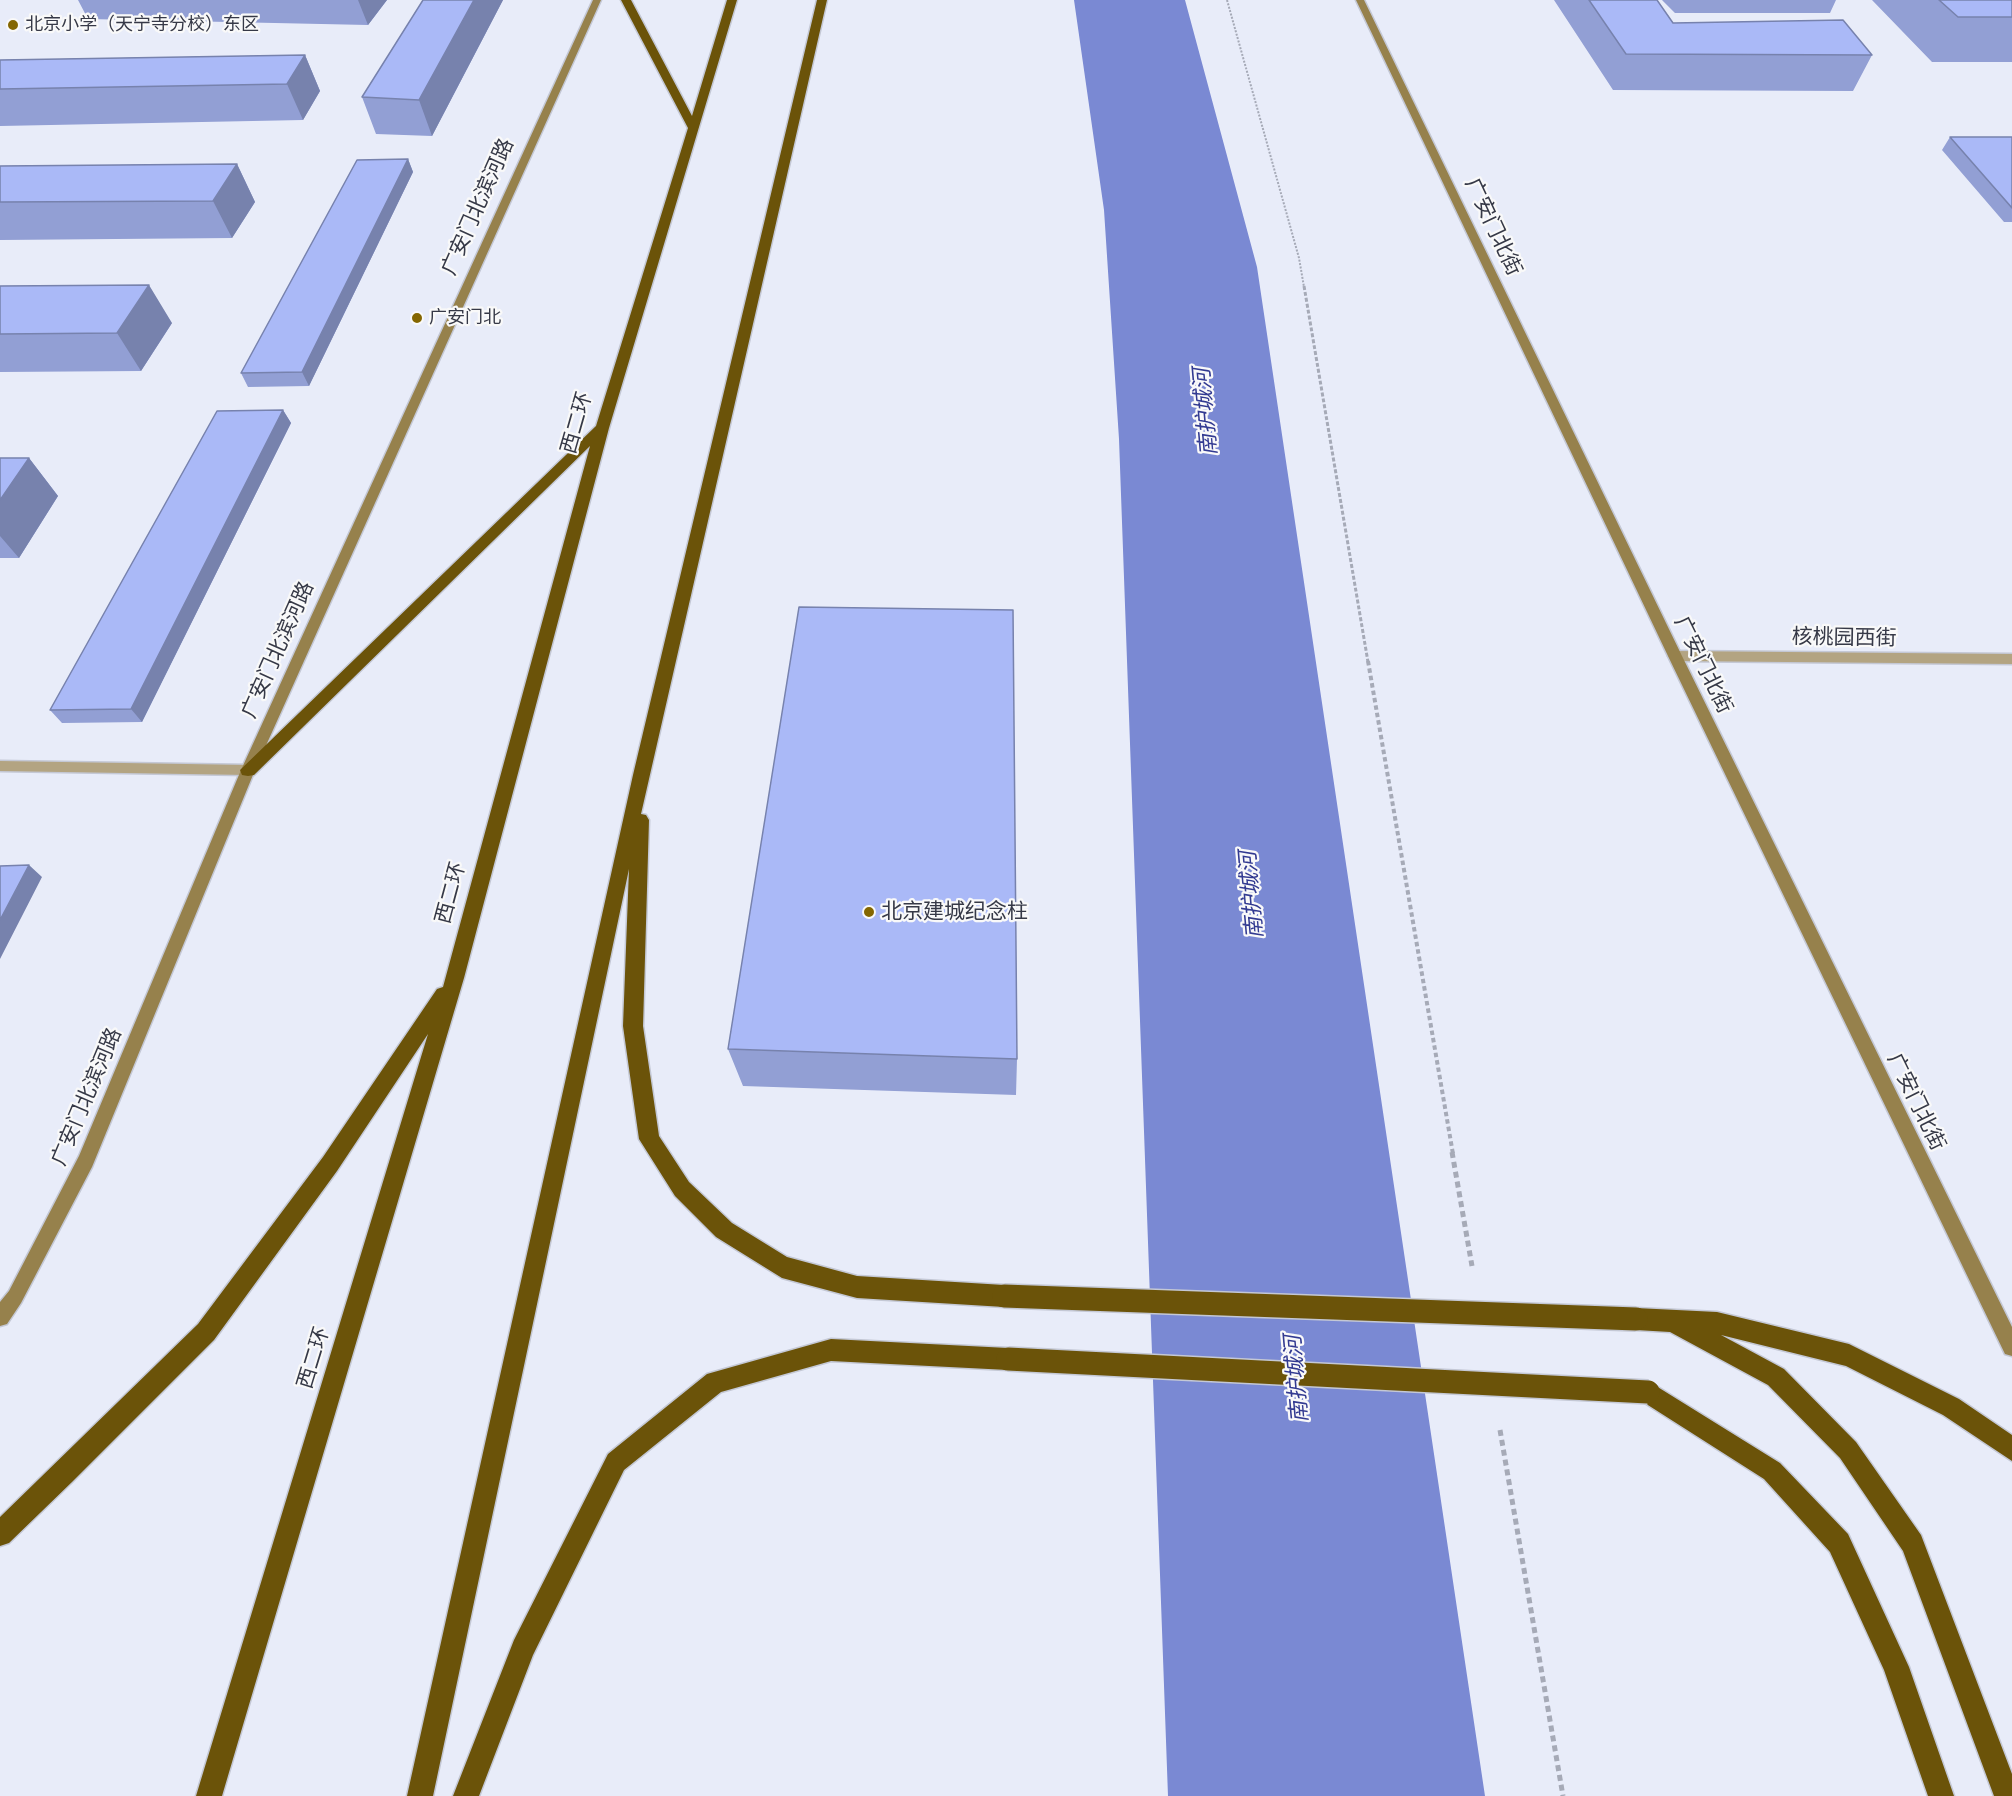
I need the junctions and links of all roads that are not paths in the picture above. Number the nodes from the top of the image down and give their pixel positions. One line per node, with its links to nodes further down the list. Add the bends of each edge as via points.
1 (597, 0): 11 (street, 广安门北滨河路)
2 (626, 0): 6 (highway)
3 (732, 0): 6 (highway, 西二环)
4 (822, 0): 12 (highway)
5 (1360, 0): 8 (street, 广安门北街)
6 (692, 126): 7 (highway, 西二环)
7 (602, 428): 11 (highway); 13 (highway, 西二环)
8 (1675, 656): 9 (street, 核桃园西街); 16 (street, 广安门北街)
9 (2012, 659)
10 (0, 766): 11 (street)
11 (248, 770): 14 (street, 广安门北滨河路, via 86,1161 15,1297)
12 (641, 775): 15 (highway, bridge, via 633,1026 649,1139 682,1190 724,1230 782,1268 858,1287 1004,1296); 20 (highway)
13 (455, 978): 18 (highway, via 330,1164 206,1332); 19 (highway, 西二环)
14 (0, 1317)
15 (1672, 1321): 17 (highway, via 1717,1323 1849,1355 1951,1407); 23 (highway, via 1776,1377 1848,1450 1912,1544)
16 (2012, 1347)
17 (2012, 1449)
18 (0, 1534)
19 (209, 1796)
20 (420, 1796)
21 (466, 1796): 22 (highway, bridge, via 523,1649 616,1462 715,1382 831,1350 1648,1392 1772,1472 1839,1543 1896,1667)
22 (1941, 1796)
23 (2007, 1796)

